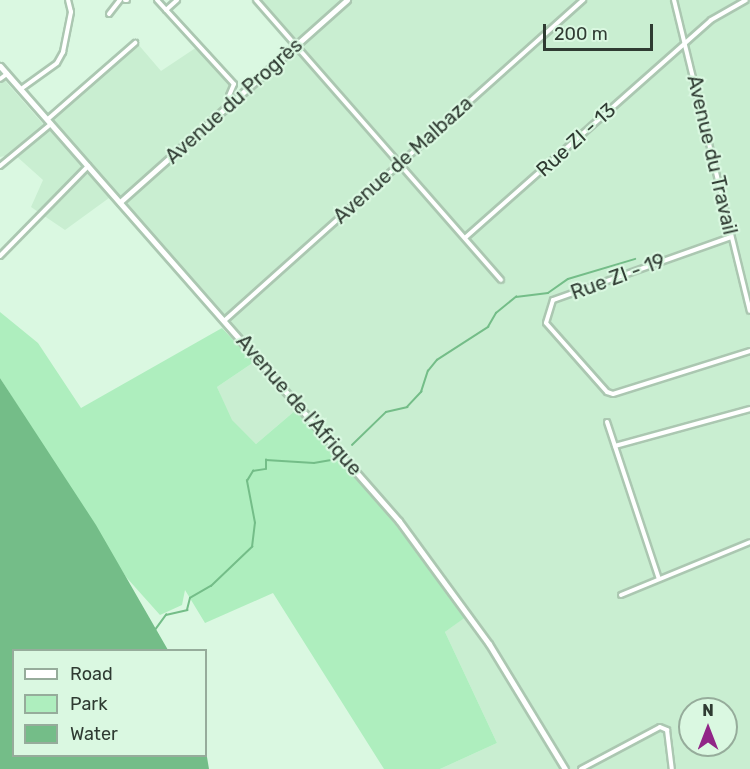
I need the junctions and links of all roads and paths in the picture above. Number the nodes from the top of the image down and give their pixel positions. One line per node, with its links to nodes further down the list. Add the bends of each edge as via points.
1 (68, 0): 18 (street, via 71,12 63,52 57,63)
2 (124, 0): 11 (street)
3 (157, 0): 10 (street)
4 (177, 0): 10 (street)
5 (256, 0): 14 (street)
6 (347, 0): 14 (main road, Avenue du Progrès)
7 (583, 0): 21 (street, Avenue de Malbaza)
8 (674, 0): 13 (street, Avenue du Travail)
9 (746, 0): 13 (street, Rue ZI - 13, via 711,20)
10 (166, 10): 19 (street, via 234,84 229,96)
11 (109, 14)
12 (135, 43): 20 (street)
13 (686, 43): 25 (street, Rue ZI - 13); 26 (street, Avenue du Travail)
14 (297, 45): 19 (main road, Avenue du Progrès); 21 (street)
15 (0, 66): 16 (main road, Avenue de l'Afrique)
16 (7, 74): 17 (street); 18 (main road, Avenue de l'Afrique)
17 (0, 80)
18 (21, 89): 20 (main road, Avenue de l'Afrique)
19 (233, 102): 24 (main road, Avenue du Progrès)
20 (50, 122): 22 (main road, Avenue de l'Afrique); 23 (street)
21 (400, 163): 25 (street); 30 (street, Avenue de Malbaza)
22 (89, 165): 24 (main road, Avenue de l'Afrique); 27 (street)
23 (0, 166)
24 (120, 202): 30 (main road, Avenue de l'Afrique)
25 (466, 237): 28 (street)
26 (731, 237): 29 (street, Avenue du Travail); 31 (street, Rue ZI - 19, via 553,300 546,323 607,392 617,394)
27 (0, 256)
28 (501, 280)
29 (750, 311)
30 (224, 321): 38 (main road, Avenue de l'Afrique, via 399,520 489,645)
31 (750, 351)
32 (750, 409): 34 (street)
33 (607, 422): 34 (street)
34 (615, 446): 36 (street)
35 (750, 542): 36 (street)
36 (659, 579): 37 (street)
37 (621, 595)
38 (565, 769)
39 (581, 769): 40 (street, via 660,727 667,730)
40 (672, 769)

